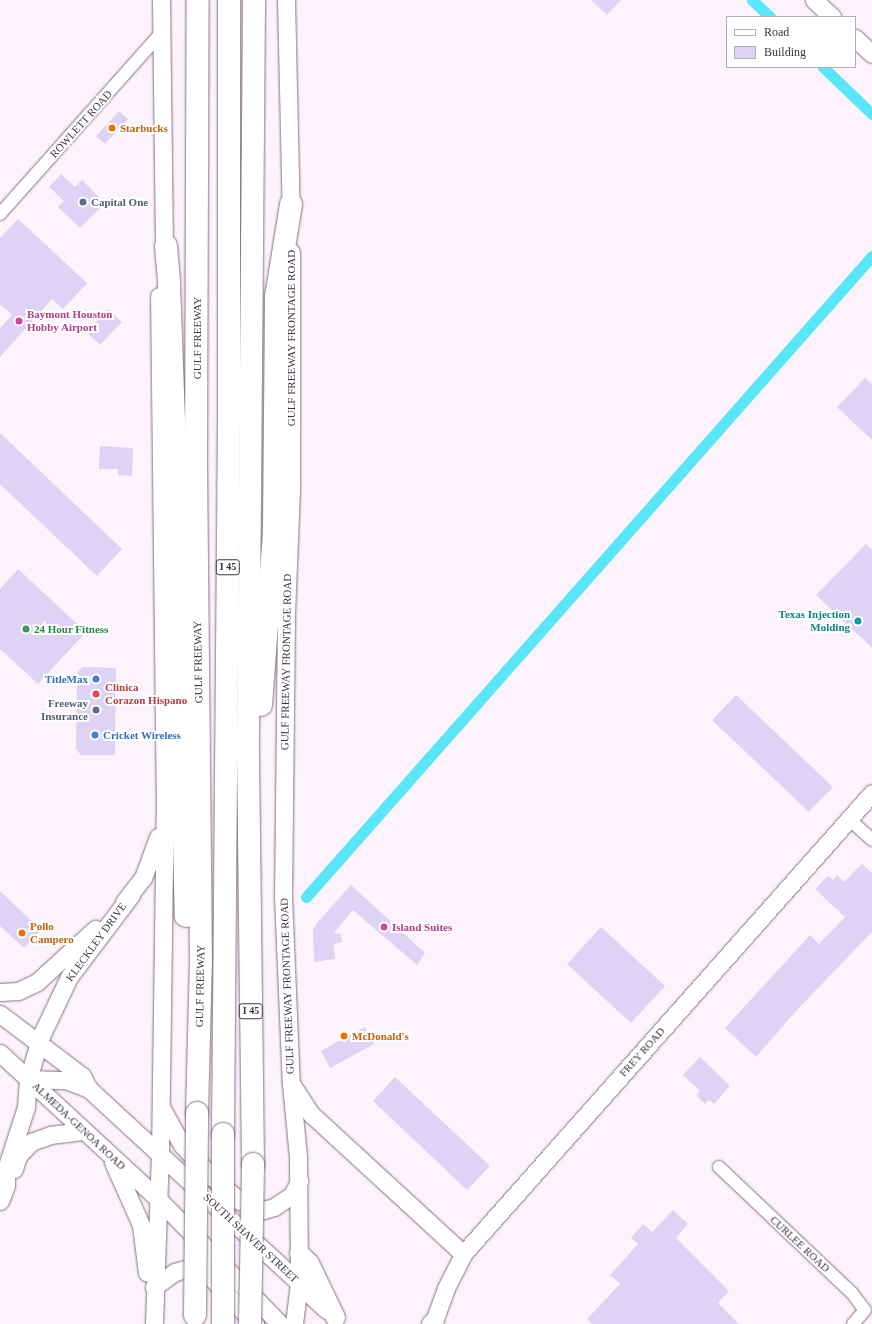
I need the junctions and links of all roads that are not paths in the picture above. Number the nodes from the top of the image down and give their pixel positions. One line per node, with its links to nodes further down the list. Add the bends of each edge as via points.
1 (161, 0): 8 (main road)
2 (198, 0): 22 (highway, GULF FREEWAY, via 196,461)
3 (229, 0): 47 (highway, I 45, bridge)
4 (254, 0): 16 (highway, I 45)
5 (286, 0): 13 (main road, GULF FREEWAY FRONTAGE ROAD)
6 (814, 0): 7 (main road)
7 (831, 16)
8 (161, 33): 11 (street, ROWLETT ROAD); 12 (main road)
9 (856, 39): 10 (main road)
10 (872, 54)
11 (140, 60): 12 (street, via 153,61); 14 (street, ROWLETT ROAD)
12 (161, 66): 15 (main road)
13 (291, 204): 16 (highway, via 276,297 274,531 262,704); 28 (main road, GULF FREEWAY FRONTAGE ROAD, via 291,490 286,616 283,896)
14 (0, 214)
15 (166, 246): 18 (main road, via 159,292); 22 (highway, via 170,283 175,442 186,937)
16 (248, 737): 48 (highway, I 45, bridge, via 253,1164)
17 (872, 793): 19 (main road, FREY ROAD)
18 (165, 813): 21 (main road, via 153,857); 30 (main road)
19 (849, 819): 20 (street); 40 (main road, FREY ROAD)
20 (872, 840)
21 (131, 896): 23 (main road, via 37,982 18,991); 25 (main road, KLECKLEY DRIVE, via 69,977)
22 (201, 964): 43 (highway, GULF FREEWAY, bridge)
23 (0, 992)
24 (0, 1014): 25 (main road)
25 (38, 1044): 27 (main road, KLECKLEY DRIVE); 29 (main road, via 82,1076)
26 (0, 1053): 27 (main road, ALMEDA-GENOA ROAD)
27 (28, 1079): 29 (main road, via 66,1080); 31 (main road, ALMEDA-GENOA ROAD); 32 (main road, KLECKLEY DRIVE, via 17,1099); 37 (main road, KLECKLEY DRIVE, via 26,1107 6,1169)
28 (291, 1084): 36 (main road, GULF FREEWAY FRONTAGE ROAD); 40 (main road, via 311,1114)
29 (89, 1089): 33 (main road)
30 (160, 1105): 33 (main road); 36 (main road, via 182,1146 240,1201 263,1210 274,1207 292,1195)
31 (83, 1131): 34 (main road, ALMEDA-GENOA ROAD); 37 (main road, via 50,1135 31,1142 18,1156)
32 (0, 1148)
33 (160, 1153): 38 (main road); 41 (main road, SOUTH SHAVER STREET)
34 (110, 1156): 38 (main road, ALMEDA-GENOA ROAD); 46 (main road, via 141,1225)
35 (719, 1167): 52 (street, CURLEE ROAD, via 852,1293 865,1310)
36 (299, 1181): 39 (main road, GULF FREEWAY FRONTAGE ROAD)
37 (3, 1193)
38 (158, 1199): 42 (main road); 50 (main road)
39 (299, 1253): 41 (main road, GULF FREEWAY FRONTAGE ROAD); 44 (main road, via 309,1263)
40 (463, 1254): 45 (main road, FREY ROAD, via 446,1288)
41 (299, 1283): 44 (main road, SOUTH SHAVER STREET); 51 (main road, GULF FREEWAY FRONTAGE ROAD)
42 (154, 1287): 46 (main road); 49 (main road, via 175,1272 196,1266)
43 (195, 1319)
44 (339, 1321)
45 (433, 1323)
46 (154, 1324)
47 (223, 1324)
48 (250, 1324)
49 (256, 1324)
50 (280, 1324)
51 (294, 1324)
52 (853, 1324)

